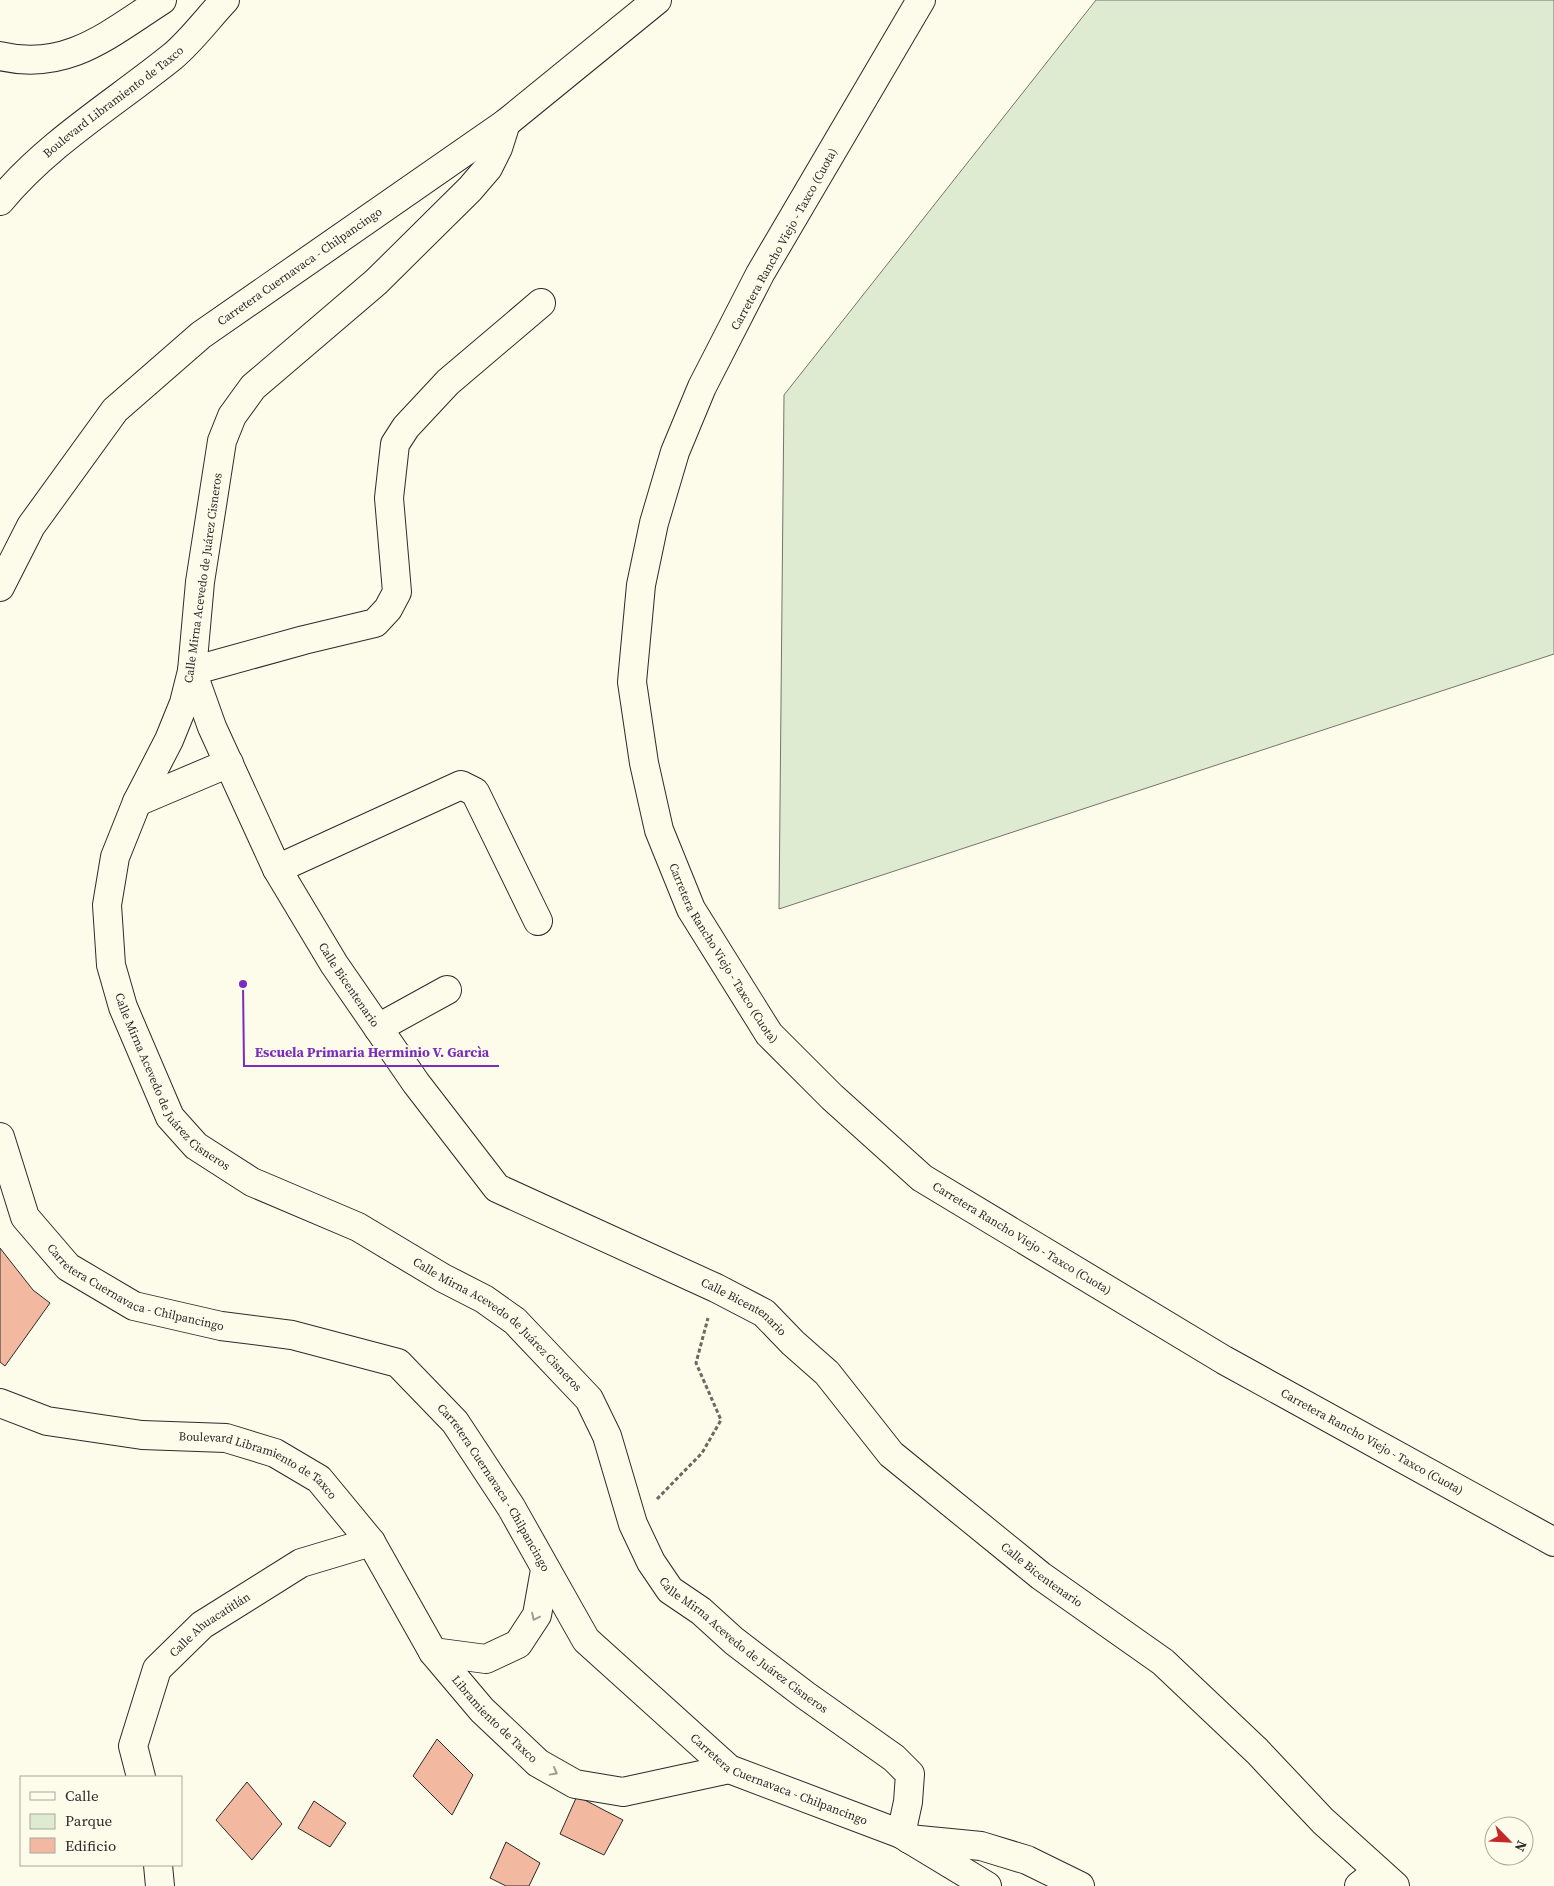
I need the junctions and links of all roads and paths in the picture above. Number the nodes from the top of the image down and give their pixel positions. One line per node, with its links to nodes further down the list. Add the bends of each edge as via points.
1 (162, 0): 5 (main road, via 91,45 55,60 20,61)
2 (225, 0): 7 (main road, Boulevard Libramiento de Taxco, via 174,55 74,132 18,179)
3 (657, 0): 6 (main road, Carretera Cuernavaca - Chilpancingo)
4 (921, 2): 22 (main road, Carretera Rancho Viejo - Taxco (Cuota), via 760,274 702,387 675,452 654,523 641,585 632,682 644,763 659,830 691,909 769,1034 832,1097 922,1178 1224,1360)
5 (0, 56)
6 (506, 123): 9 (main road, Carretera Cuernavaca - Chilpancingo, via 208,329 115,410 31,526); 10 (main road, Calle Mirna Acevedo de Juárez Cisneros, via 488,168 470,189 376,282 253,387 232,416 222,441 211,508)
7 (0, 201)
8 (541, 303): 10 (main road, via 448,382 406,427 395,444 389,498 397,592 375,624)
9 (0, 587)
10 (192, 671): 11 (main road, Calle Bicentenario); 12 (main road, Calle Mirna Acevedo de Juárez Cisneros, via 184,703 169,740)
11 (229, 763): 12 (main road); 13 (main road, Calle Bicentenario)
12 (137, 802): 20 (main road, Calle Mirna Acevedo de Juárez Cisneros, via 115,857 107,905 111,965 124,1007 170,1116 196,1146 252,1182 358,1227 484,1299 515,1321 590,1399 607,1436)
13 (277, 869): 14 (main road, via 461,785 475,792); 16 (main road, Calle Bicentenario, via 334,964)
14 (538, 921)
15 (447, 990): 16 (main road)
16 (378, 1028): 18 (main road, Calle Bicentenario, via 497,1188)
17 (0, 1137): 23 (main road, Carretera Cuernavaca - Chilpancingo, via 25,1217 68,1267 134,1306 221,1326 292,1335 398,1364 456,1422 511,1507)
18 (716, 1288): 20 (path, via 696,1363 721,1420 702,1453); 29 (main road, Calle Bicentenario, via 764,1313 827,1373 891,1454 1042,1576 1163,1662 1257,1751)
19 (0, 1403): 21 (main road, Boulevard Libramiento de Taxco, via 47,1421 142,1435 226,1438 275,1453 319,1479)
20 (633, 1524): 27 (main road, Calle Mirna Acevedo de Juárez Cisneros, via 651,1562 670,1590 805,1695 894,1758 910,1774)
21 (371, 1542): 24 (main road, Boulevard Libramiento de Taxco); 26 (main road, Calle Ahuacatitlán, via 301,1563 202,1625 157,1669 133,1746)
22 (1554, 1542)
23 (545, 1570): 24 (main road, Libramiento de Taxco, one-way to 24, via 538,1615 518,1644 486,1659); 25 (main road, Carretera Cuernavaca - Chilpancingo, via 586,1640)
24 (434, 1652): 25 (main road, Libramiento de Taxco, one-way to 25, via 482,1710 538,1763 575,1784 623,1792)
25 (729, 1769): 27 (main road, Carretera Cuernavaca - Chilpancingo)
26 (141, 1776)
27 (905, 1836): 31 (main road, Carretera Cuernavaca - Chilpancingo); 32 (main road, via 981,1846 1027,1860)
28 (158, 1866): 30 (main road)
29 (1377, 1881)
30 (160, 1886)
31 (987, 1886)
32 (1080, 1886)

